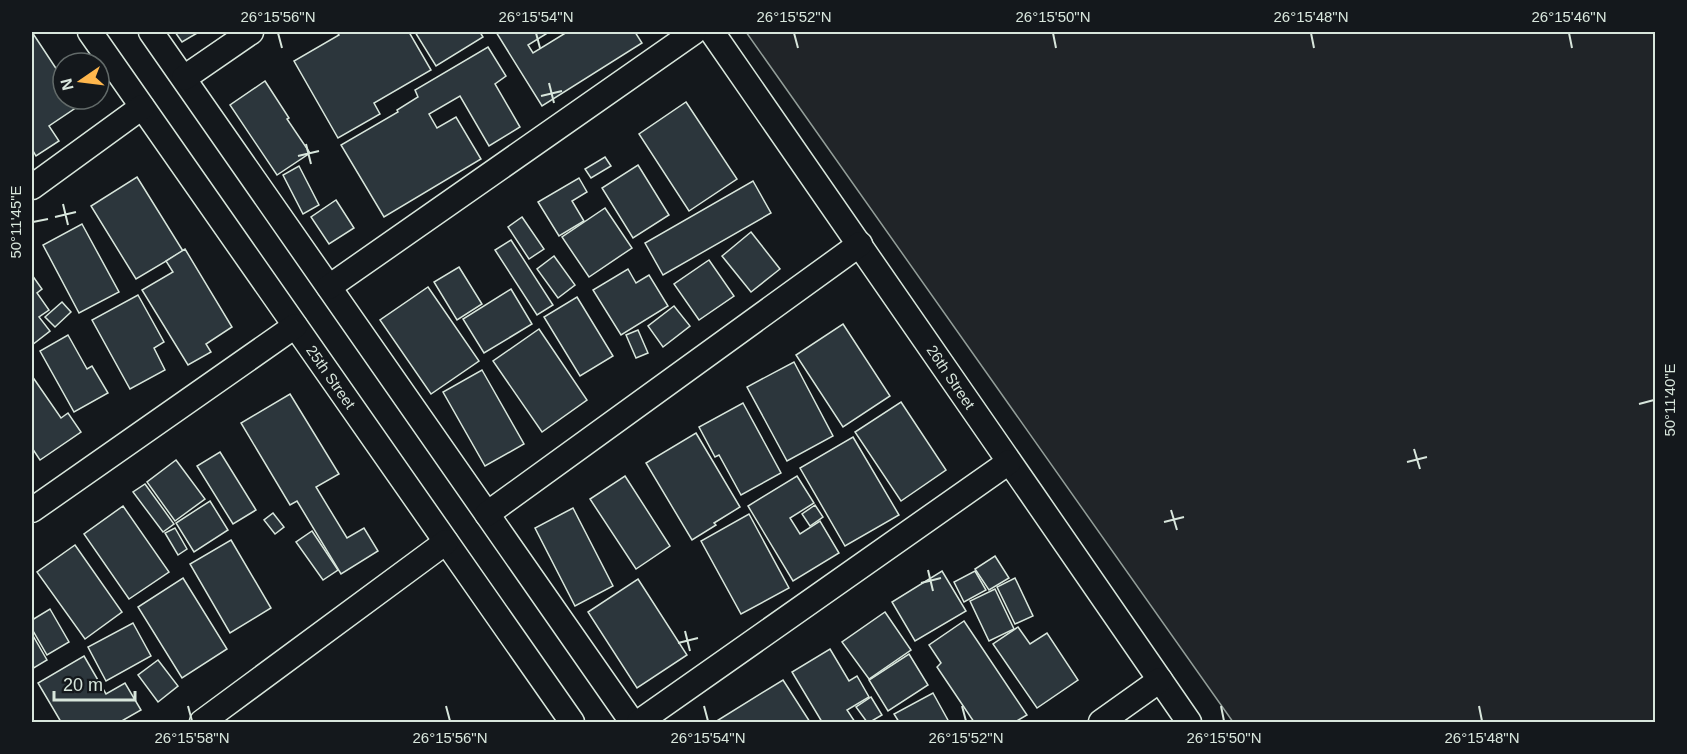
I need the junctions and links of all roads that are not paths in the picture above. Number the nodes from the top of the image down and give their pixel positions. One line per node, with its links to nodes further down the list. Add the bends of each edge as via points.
1 (90, 32): 7 (street, 25th Street)
2 (151, 32): 6 (street)
3 (251, 32): 6 (street)
4 (694, 32): 10 (street)
5 (712, 32): 9 (street, 26th Street)
6 (184, 78): 10 (street)
7 (142, 107): 8 (street); 11 (street, 25th Street)
8 (32, 187)
9 (860, 244): 12 (street, 26th Street); 14 (street)
10 (329, 286): 14 (street)
11 (296, 326): 13 (street); 15 (street, 25th Street)
12 (1009, 462): 16 (street, 26th Street); 20 (street)
13 (32, 510)
14 (487, 514): 19 (street)
15 (446, 542): 17 (street); 18 (street, 25th Street)
16 (1160, 680): 21 (street); 22 (street, 26th Street)
17 (202, 723)
18 (572, 723)
19 (632, 723)
20 (639, 723)
21 (1101, 723)
22 (1189, 723)

